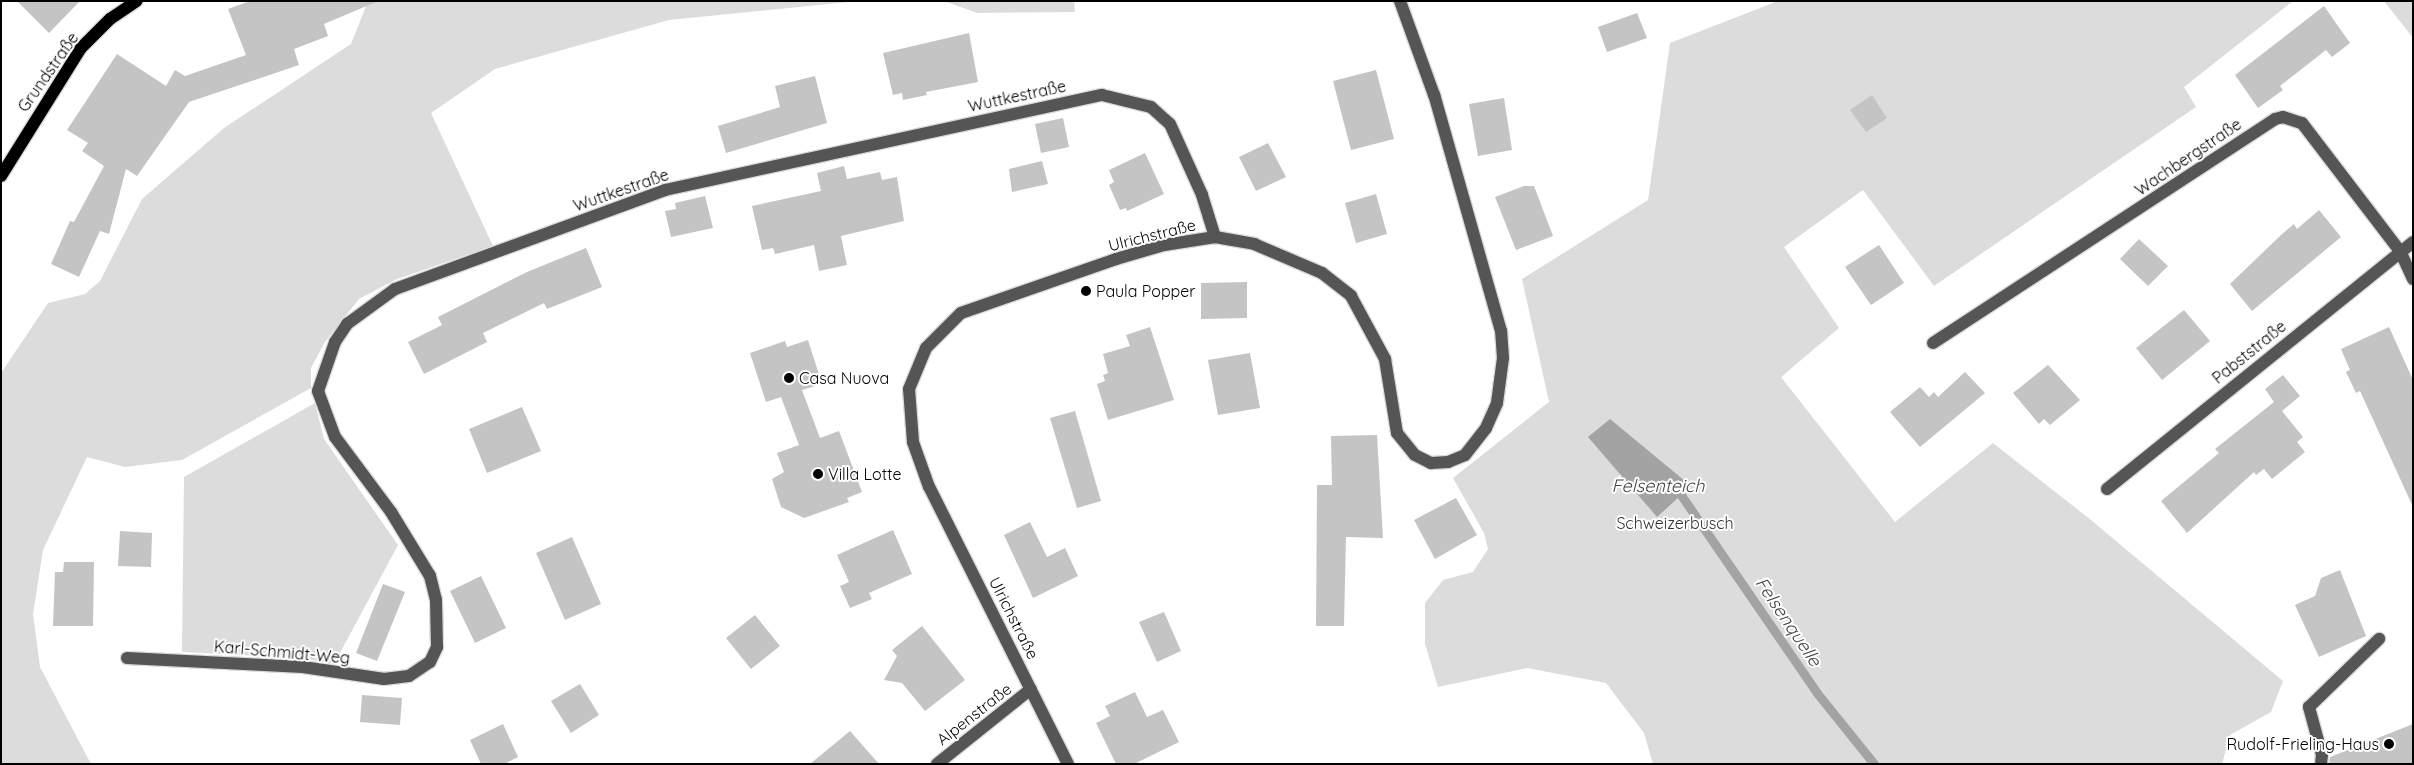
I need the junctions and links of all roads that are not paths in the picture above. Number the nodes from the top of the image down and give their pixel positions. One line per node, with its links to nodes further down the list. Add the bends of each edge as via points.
1 (137, 1): 3 (main road, Grundstraße, via 110,19 81,48)
2 (1400, 1): 4 (street, Ulrichstraße, via 1434,95 1501,331 1503,358 1497,403 1486,428 1465,455 1448,462 1432,463 1415,455 1397,433 1385,359 1350,296 1322,273 1288,256 1254,244)
3 (1, 176)
4 (1215, 237): 12 (street, Wuttkestraße, via 1202,196 1170,124 1151,107 1102,95 665,190 395,289 346,324 335,342 318,391 335,436 391,512 430,576 436,600 437,647); 13 (street, Ulrichstraße, via 1164,245 1126,256 961,312 926,348 919,364 909,389 913,442 930,487)
5 (2413, 242): 6 (street, Pabststraße)
6 (2400, 250): 7 (street, Wachbergstraße); 8 (street, Wachbergstraße, via 2302,123 2283,117 2274,119); 9 (street, Pabststraße)
7 (2413, 279)
8 (1933, 343)
9 (2107, 489)
10 (2379, 639): 16 (street, via 2309,707 2322,756)
11 (127, 658): 12 (street, Karl-Schmidt-Weg, via 303,667 384,679 409,676)
12 (430, 662)
13 (1031, 689): 14 (street, Alpenstraße); 15 (street, Ulrichstraße)
14 (937, 764)
15 (1068, 764)
16 (2321, 764)

